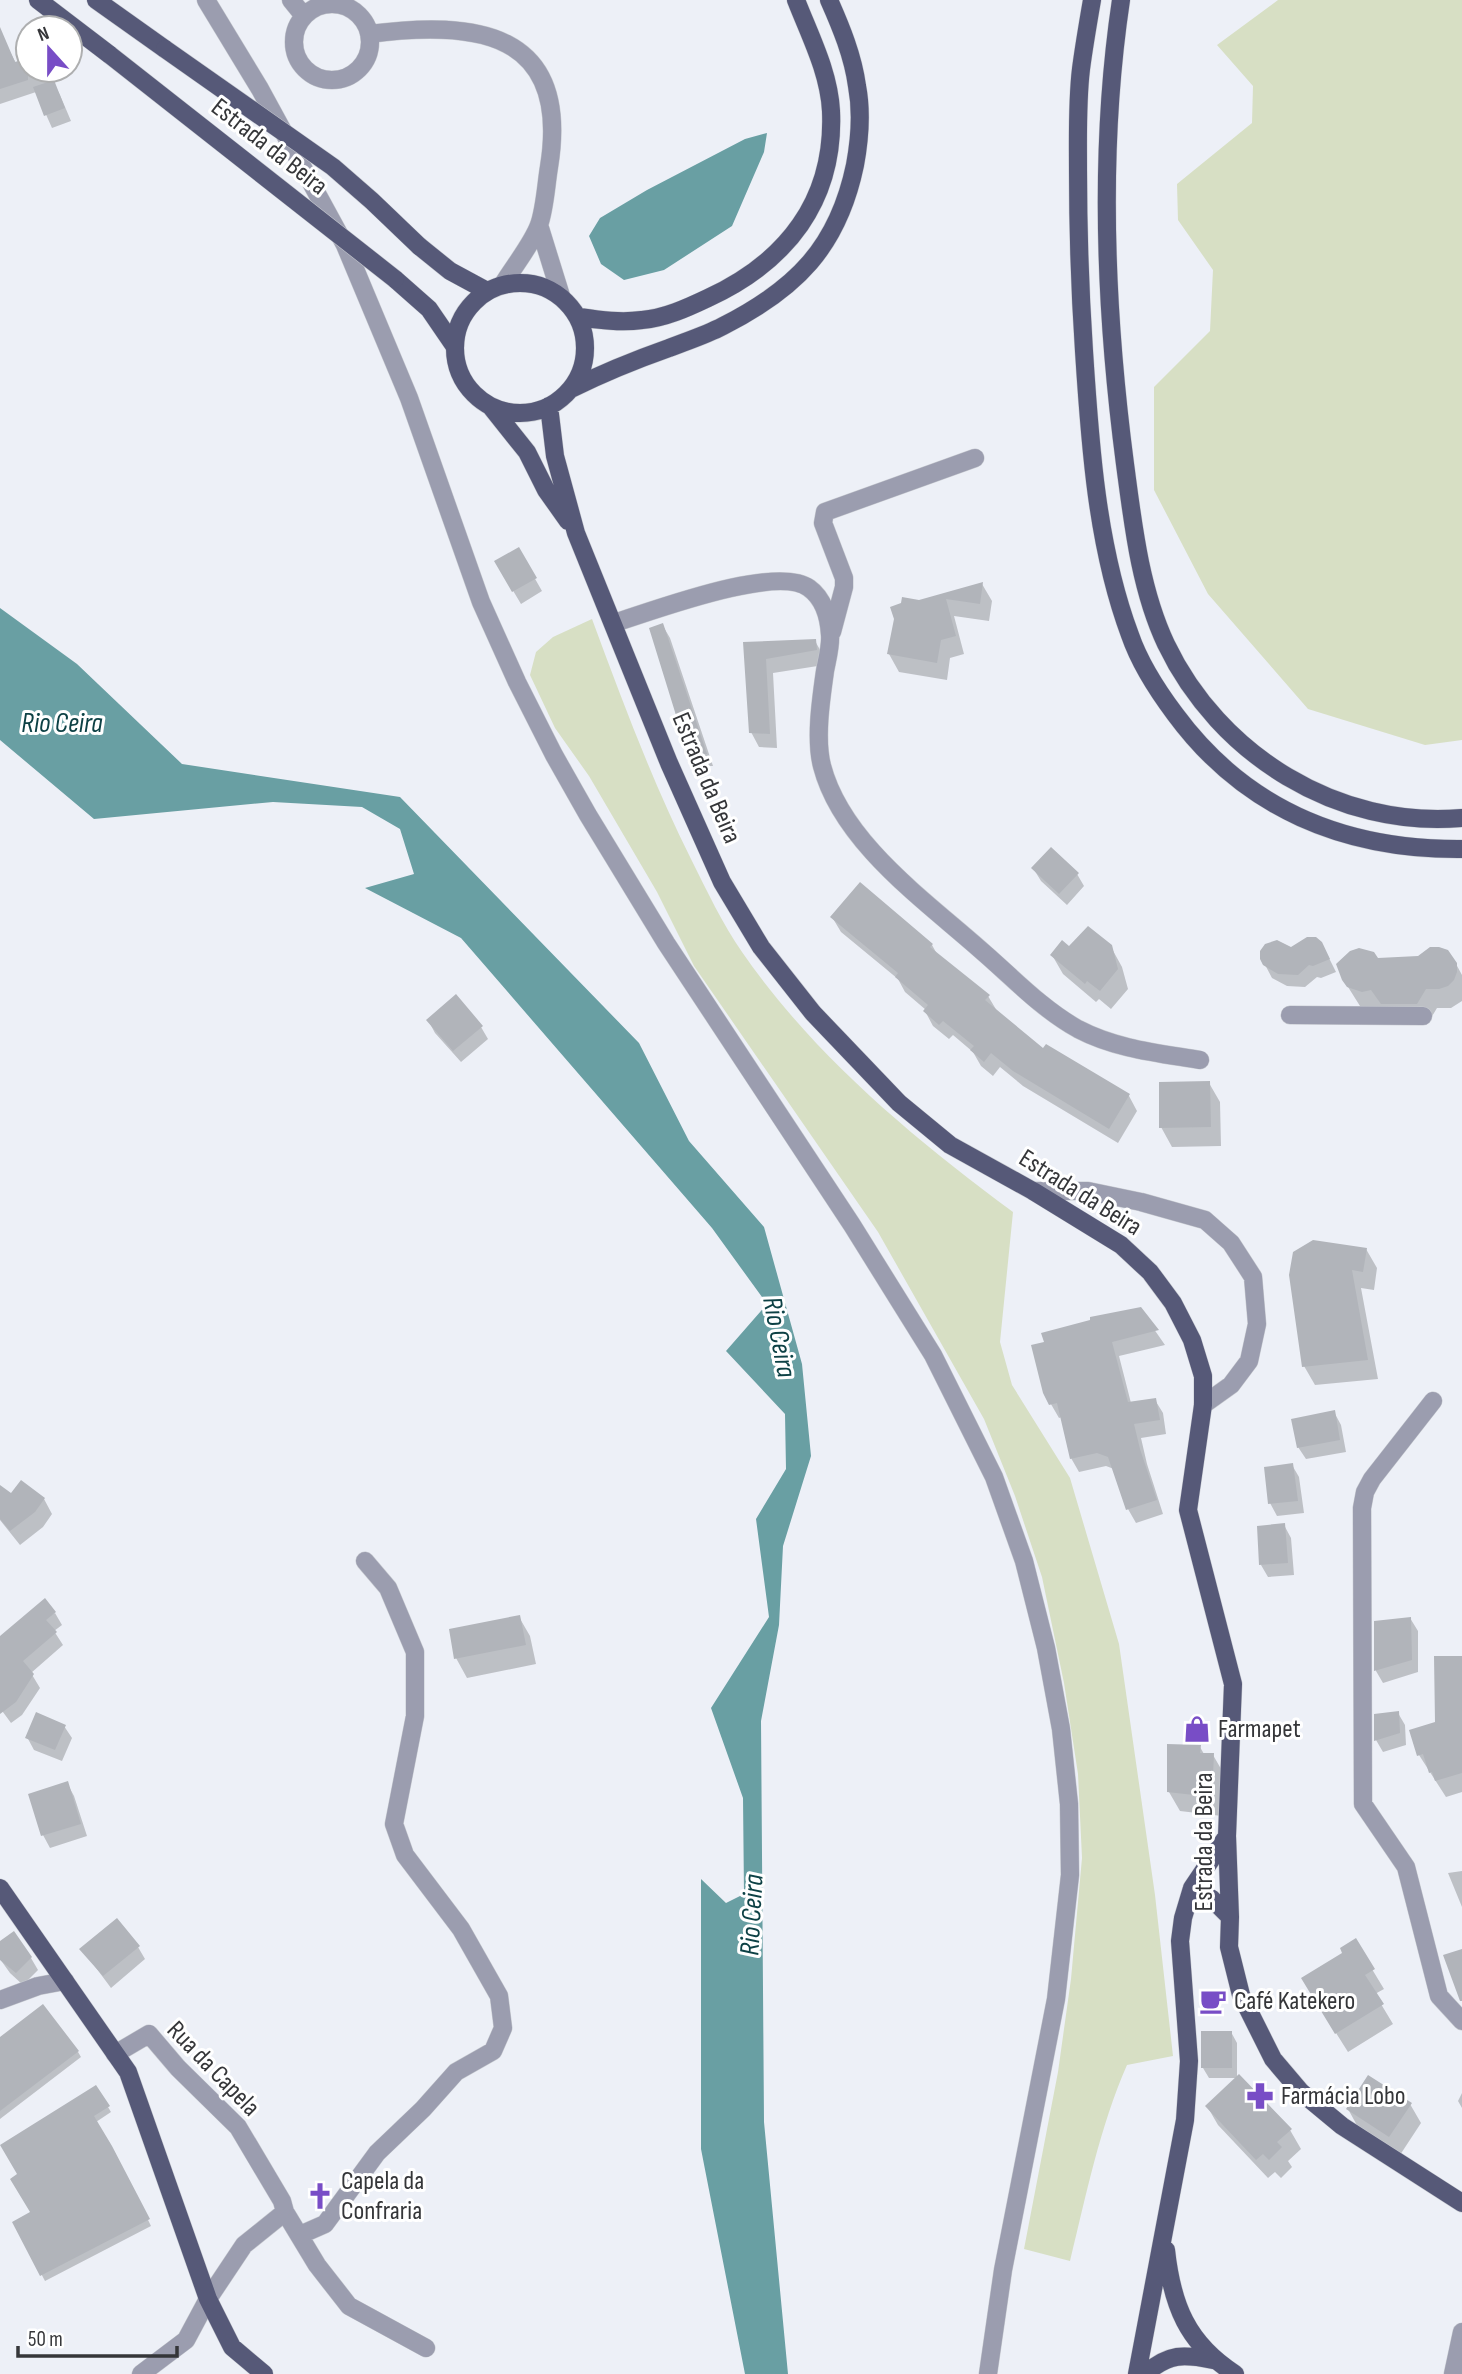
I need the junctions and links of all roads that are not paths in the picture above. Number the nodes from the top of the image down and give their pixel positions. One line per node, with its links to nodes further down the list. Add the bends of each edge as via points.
1 (38, 0): 15 (main road, Estrada da Beira, bridge, via 395,279 429,309)
2 (96, 0): 12 (main road, Estrada da Beira, bridge, via 333,167 450,271)
3 (206, 0): 50 (street, via 345,245 409,398 481,602 554,755 659,932 920,1335 978,1442 1017,1538 1042,1628 1061,1729 1070,1875 1058,1989 1003,2270)
4 (292, 0): 9 (street)
5 (796, 0): 14 (main road, via 821,61 831,109 828,156 807,216 766,264 693,305 644,320)
6 (829, 0): 16 (main road, via 857,82 860,129 846,200 825,244 794,279 738,318)
7 (1092, 0): 24 (main road, via 1078,102 1079,278 1092,456 1109,560 1130,638 1145,670 1186,730 1246,788 1277,807 1347,834 1391,844)
8 (1121, 0): 23 (main road, via 1110,94 1109,281 1130,505 1144,582 1165,642 1209,712 1230,734 1300,785 1354,806 1416,817)
9 (304, 16): 10 (street, via 315,8 341,5 362,19); 10 (street, via 294,50 304,68 324,79 355,72 368,55)
10 (369, 34): 11 (street, via 445,28 474,32 499,39 537,69 553,123)
11 (539, 225): 12 (street); 13 (street)
12 (495, 288): 13 (main road, via 523,282 544,286); 15 (main road, via 470,306 458,325)
13 (561, 296): 14 (main road)
14 (579, 317): 16 (main road, via 586,354)
15 (455, 347): 18 (main road, via 464,382)
16 (571, 389): 17 (main road)
17 (549, 406): 18 (main road, via 520,413); 20 (main road, Estrada da Beira, via 555,456)
18 (491, 407): 20 (main road, Estrada da Beira, via 527,452)
19 (975, 458): 22 (street, via 825,512 823,523 844,578)
20 (576, 533): 21 (main road, Estrada da Beira)
21 (614, 623): 22 (street, via 722,590 786,581 806,586 819,597); 28 (main road, Estrada da Beira, via 668,763 722,882 761,947 813,1013 899,1103 950,1144)
22 (831, 636): 27 (street, via 819,751 831,790 866,845 1045,1007 1078,1029 1129,1049)
23 (1462, 818)
24 (1462, 849)
25 (1290, 1015): 26 (street)
26 (1423, 1016)
27 (1200, 1059)
28 (1033, 1191): 30 (main road, Estrada da Beira, via 1121,1245 1150,1272 1192,1340 1203,1376); 30 (street, via 1088,1191 1141,1202 1205,1220 1231,1243 1253,1277 1257,1324 1250,1361 1231,1385)
29 (1433, 1401): 38 (street, via 1372,1479 1362,1508 1363,1804 1406,1867 1439,1996)
30 (1203, 1405): 32 (main road, Estrada da Beira, via 1188,1510 1233,1684)
31 (365, 1561): 43 (street, via 388,1588 415,1652 415,1716 394,1824 405,1855 461,1928 499,1996 503,2028 493,2051 456,2072 377,2154 325,2224)
32 (1227, 1836): 34 (main road); 35 (main road, Estrada da Beira)
33 (0, 1888): 36 (main road)
34 (1192, 1888): 35 (main road); 42 (main road, via 1180,1941 1189,2061 1185,2120)
35 (1230, 1917): 40 (main road, Estrada da Beira, via 1229,1947 1241,1996 1273,2059 1301,2092 1342,2126)
36 (65, 1981): 37 (street); 39 (main road)
37 (0, 2000)
38 (1462, 2021)
39 (115, 2054): 41 (street, Rua da Capela, via 149,2034 238,2127); 44 (main road, via 128,2072)
40 (1460, 2197)
41 (285, 2212): 43 (street); 44 (street, via 244,2245)
42 (1164, 2232): 47 (main road, via 1168,2274 1178,2309); 51 (main road)
43 (300, 2235): 46 (street, via 349,2306)
44 (208, 2300): 48 (street, via 186,2340); 49 (main road, via 232,2347)
45 (1462, 2332): 54 (street)
46 (426, 2348)
47 (1213, 2360): 52 (main road, via 1186,2355 1165,2360); 53 (main road)
48 (141, 2374)
49 (264, 2374)
50 (988, 2374)
51 (1137, 2374)
52 (1145, 2374)
53 (1236, 2374)
54 (1453, 2374)

